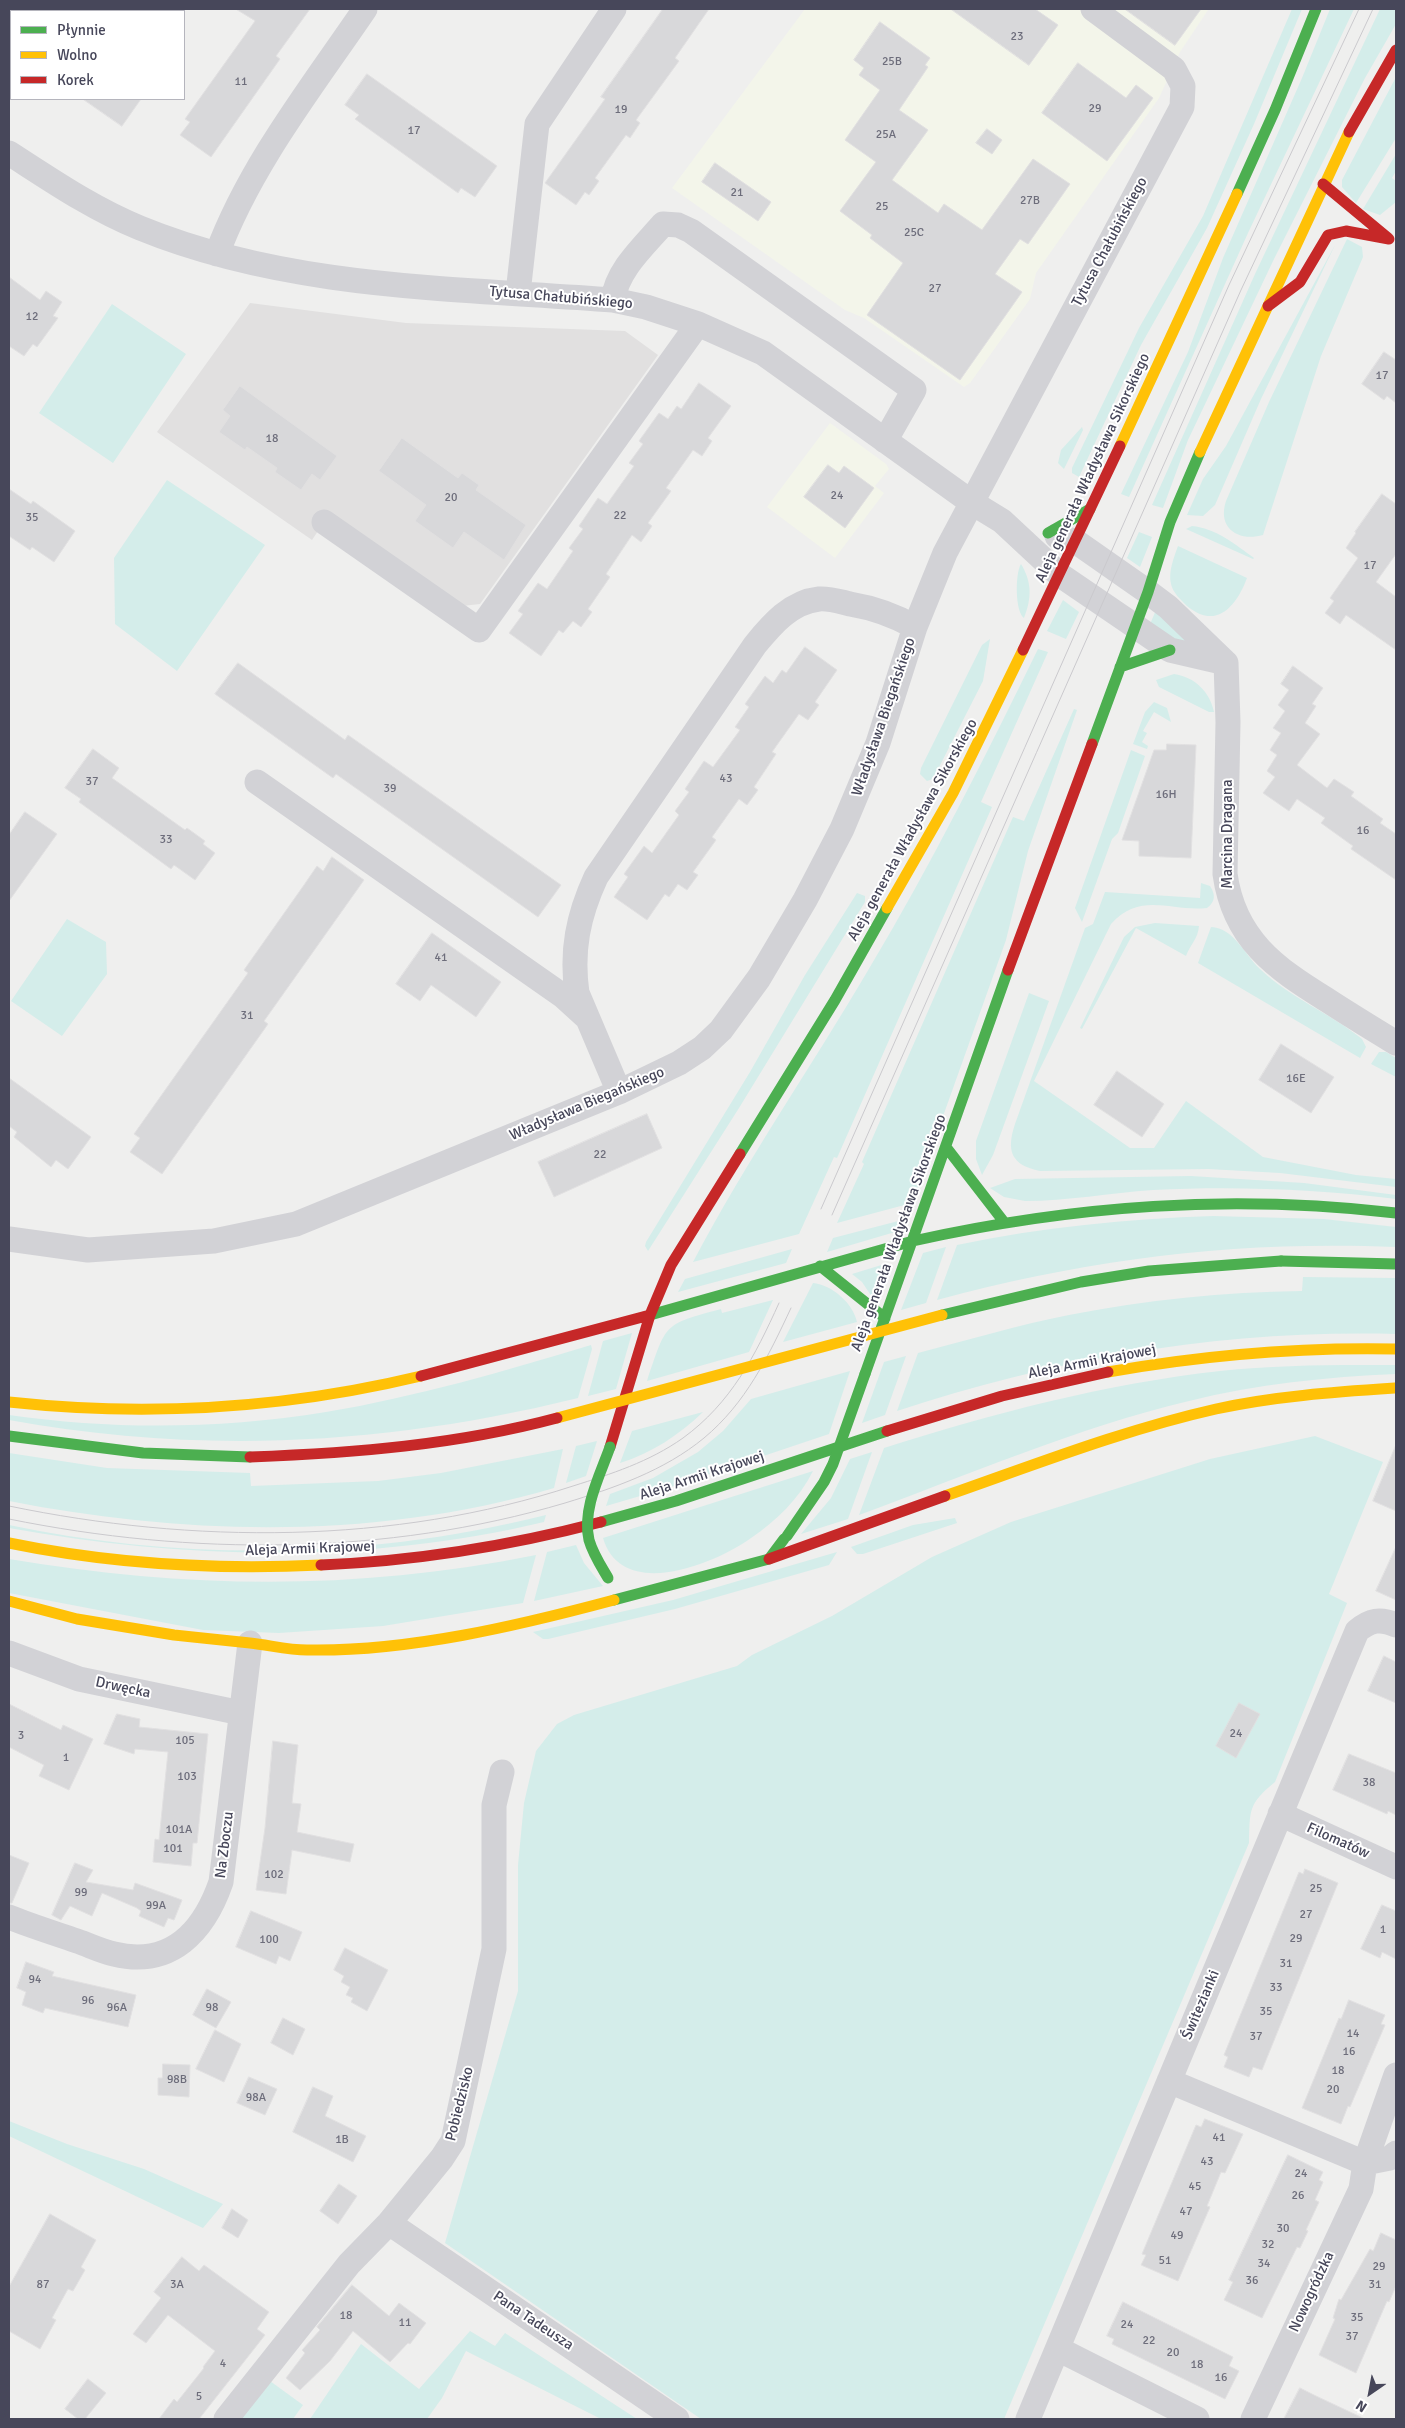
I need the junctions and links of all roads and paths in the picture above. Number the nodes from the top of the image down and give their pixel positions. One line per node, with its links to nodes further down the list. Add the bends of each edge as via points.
1 (365, 9): 8 (street, via 269,152 228,224)
2 (614, 9): 9 (street, via 537,124)
3 (1093, 9): 14 (street, Tytusa Chałubińskiego, via 1174,69 1183,86 1184,100)
4 (1316, 9): 15 (main road, Aleja generała Władysława Sikorskiego, via 1252,162)
5 (1396, 50): 7 (main road, Aleja generała Władysława Sikorskiego)
6 (9, 152): 8 (street, Tytusa Chałubińskiego, via 68,192 104,211 140,228)
7 (1323, 184): 11 (main road, Aleja generała Władysława Sikorskiego); 11 (main road, via 1389,239 1346,231 1328,235 1300,282)
8 (217, 254): 9 (street, Tytusa Chałubińskiego, via 333,278)
9 (518, 293): 10 (street, Tytusa Chałubińskiego)
10 (613, 300): 12 (street, Tytusa Chałubińskiego); 13 (street, via 621,274 663,224 678,225 691,231 914,390)
11 (1264, 309): 21 (main road, Aleja generała Władysława Sikorskiego, via 1170,522)
12 (698, 324): 13 (street, Tytusa Chałubińskiego, via 768,357); 17 (street, via 478,630)
13 (885, 441): 14 (street, Tytusa Chałubińskiego)
14 (971, 502): 16 (street, Tytusa Chałubińskiego); 22 (street, Władysława Biegańskiego, via 945,553)
15 (1090, 509): 18 (main road); 19 (main road, Aleja generała Władysława Sikorskiego)
16 (1002, 521): 18 (street, Tytusa Chałubińskiego); 20 (street, Tytusa Chałubińskiego)
17 (324, 522)
18 (1048, 534): 19 (street, Tytusa Chałubińskiego)
19 (1075, 542): 20 (main road, Aleja generała Władysława Sikorskiego); 21 (street, Tytusa Chałubińskiego)
20 (1060, 575): 23 (street, Tytusa Chałubińskiego); 38 (main road, Aleja generała Władysława Sikorskiego, via 953,793 835,1000 671,1265)
21 (1148, 592): 23 (main road, Aleja generała Władysława Sikorskiego); 25 (street)
22 (915, 627): 28 (street, Władysława Biegańskiego, via 894,615 869,607 821,599 803,603 772,623 596,877 586,898 575,938 574,958 577,993); 30 (street, Władysława Biegańskiego, via 878,743 853,806 805,900 757,981 721,1030 702,1048)
23 (1135, 627): 24 (street); 26 (main road, Aleja generała Władysława Sikorskiego)
24 (1170, 650): 25 (street); 26 (main road)
25 (1226, 663): 29 (street, Marcina Dragana, via 1225,874 1233,910 1256,947 1288,976)
26 (1120, 667): 31 (main road, Aleja generała Władysława Sikorskiego)
27 (257, 782): 28 (street, via 563,996)
28 (588, 1019): 30 (street, Władysława Biegańskiego)
29 (1396, 1043)
30 (619, 1092): 34 (street, Władysława Biegańskiego, via 302,1222 258,1234 214,1241 88,1250)
31 (946, 1147): 33 (main road); 35 (main road, Aleja generała Władysława Sikorskiego)
32 (1396, 1213): 33 (main road, via 1325,1205 1245,1202 1156,1205)
33 (1004, 1222): 35 (main road)
34 (9, 1239)
35 (913, 1241): 37 (main road); 39 (main road, Aleja generała Władysława Sikorskiego)
36 (1396, 1264): 43 (main road, bridge, via 1281,1261 1149,1271 1082,1282 1004,1299 516,1429 422,1445 348,1453 250,1457 143,1453)
37 (820, 1266): 38 (main road); 39 (main road)
38 (650, 1315): 42 (main road, via 405,1380 318,1397 238,1407 161,1411 90,1410); 46 (main road, Aleja generała Władysława Sikorskiego, bridge, via 588,1512 588,1534 593,1551)
39 (885, 1318): 45 (main road, Aleja generała Władysława Sikorskiego, bridge, via 833,1464)
40 (1396, 1349): 44 (main road, Aleja Armii Krajowej, via 1289,1350 1208,1356 1059,1382 943,1413 628,1516 526,1540 428,1556 274,1568 195,1566 116,1559)
41 (1396, 1388): 45 (main road, via 1308,1394 1208,1411 1110,1438)
42 (9, 1402)
43 (9, 1436)
44 (9, 1543)
45 (769, 1560): 46 (main road)
46 (623, 1599): 49 (main road, via 551,1618 408,1644 304,1650)
47 (9, 1601): 49 (main road, via 77,1619 174,1636)
48 (1396, 1625): 53 (street, Świtezianki, via 1386,1620 1369,1621 1357,1631)
49 (250, 1643): 51 (street, Na Zboczu)
50 (9, 1653): 51 (street, Drwęcka, via 79,1679)
51 (241, 1713): 55 (street, Na Zboczu, via 221,1882 213,1906 198,1929 183,1943 152,1956 115,1954)
52 (502, 1772): 60 (street, Pobiedzisko, via 494,1805 494,1949 453,2141)
53 (1280, 1814): 54 (street, Filomatów); 57 (street, Świtezianki)
54 (1396, 1867)
55 (9, 1917)
56 (1396, 2075): 59 (street, Nowogródzka)
57 (1169, 2081): 59 (street); 61 (street, Świtezianki)
58 (1396, 2153): 59 (street, via 1390,2158)
59 (1365, 2163): 66 (street, Nowogródzka, via 1361,2188)
60 (390, 2223): 62 (street, Pobiedzisko, via 349,2264); 63 (street, Pana Tadeusza)
61 (1058, 2349): 64 (street, Świtezianki); 65 (street)
62 (226, 2419)
63 (677, 2419)
64 (1028, 2419)
65 (1197, 2419)
66 (1253, 2419)

